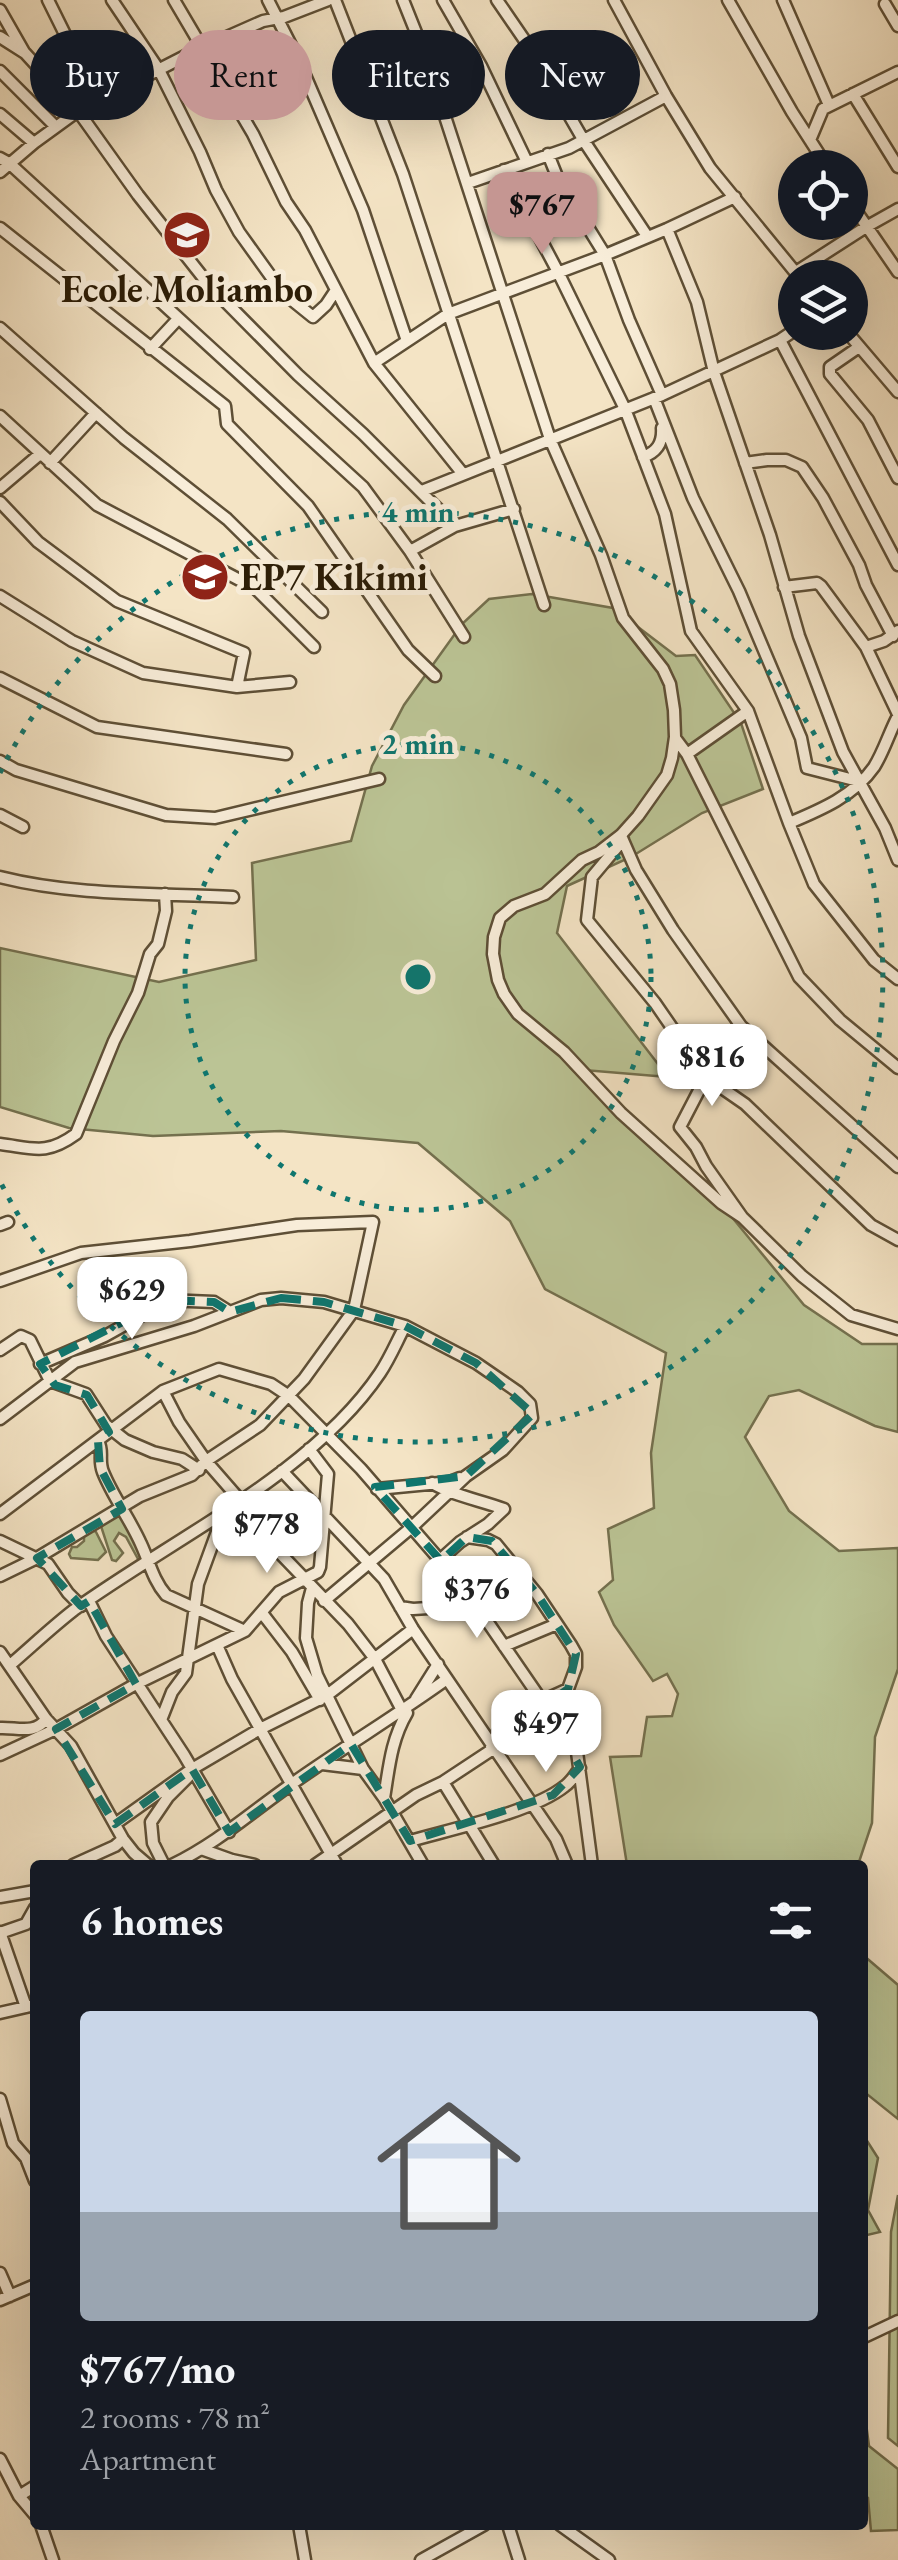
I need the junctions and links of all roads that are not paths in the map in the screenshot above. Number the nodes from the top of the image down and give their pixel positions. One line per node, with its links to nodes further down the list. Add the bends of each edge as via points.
1 (48, 0): 16 (street)
2 (112, 0): 23 (street)
3 (174, 0): 17 (street)
4 (268, 0): 14 (street)
5 (332, 0): 14 (street); 60 (street, via 403,174)
6 (403, 0): 44 (street)
7 (443, 0): 40 (street)
8 (497, 0): 35 (street)
9 (614, 0): 28 (street)
10 (728, 0): 36 (street)
11 (783, 0): 29 (street)
12 (885, 4): 15 (street)
13 (0, 10): 20 (street)
14 (277, 17): 18 (street); 63 (street, via 362,210)
15 (898, 26)
16 (63, 30)
17 (191, 30)
18 (243, 30)
19 (0, 37): 20 (street)
20 (25, 53): 21 (street)
21 (30, 59)
22 (174, 63): 23 (street)
23 (159, 70): 26 (street); 58 (street, via 239,232 282,292 313,317)
24 (0, 71): 34 (street)
25 (898, 72): 27 (street)
26 (154, 73)
27 (853, 94): 29 (street); 42 (street)
28 (666, 96): 35 (street); 45 (street)
29 (829, 105): 36 (street)
30 (0, 114): 37 (street)
31 (66, 120): 34 (street)
32 (84, 120): 86 (street, via 209,284)
33 (245, 120): 58 (street)
34 (56, 127): 37 (street)
35 (584, 140): 39 (street); 51 (street)
36 (810, 140): 38 (street)
37 (34, 143): 41 (street)
38 (816, 150)
39 (548, 154): 40 (street); 53 (street)
40 (527, 162): 43 (street)
41 (3, 164): 61 (street)
42 (898, 167)
43 (504, 170): 44 (street); 56 (street)
44 (468, 183): 59 (street)
45 (735, 197): 49 (street); 54 (street)
46 (898, 210): 47 (street)
47 (868, 226)
48 (0, 228): 65 (street)
49 (667, 230): 51 (street); 70 (street, via 697,302)
50 (868, 230): 57 (street)
51 (648, 236): 53 (street)
52 (848, 240): 55 (street)
53 (605, 255): 56 (street); 72 (street)
54 (786, 260)
55 (819, 260)
56 (558, 272): 59 (street); 73 (street)
57 (898, 272)
58 (336, 290): 69 (street)
59 (504, 294): 60 (street); 77 (street)
60 (448, 314): 63 (street); 80 (street)
61 (178, 318): 65 (street); 90 (street, via 363,487)
62 (0, 328): 74 (street)
63 (407, 341): 69 (street)
64 (778, 341): 70 (street)
65 (150, 348): 100 (street, via 225,406 227,424 308,506 408,650)
66 (785, 350): 91 (street)
67 (855, 350): 84 (street, via 830,374 868,420)
68 (862, 350): 71 (street)
69 (374, 363): 83 (street)
70 (714, 372): 72 (street); 82 (street)
71 (898, 392)
72 (658, 396): 73 (street); 76 (street)
73 (625, 409): 77 (street); 79 (street)
74 (96, 413): 81 (street); 95 (street, via 227,519)
75 (0, 416): 78 (street)
76 (661, 420): 79 (street, via 659,446); 111 (street, via 739,591 808,768)
77 (550, 439): 80 (street); 106 (street, via 622,618 670,684)
78 (40, 454): 81 (street); 85 (street)
79 (643, 457): 104 (street, via 665,514 691,631)
80 (498, 461): 83 (street); 88 (street)
81 (50, 463): 98 (street, via 97,505 254,588)
82 (745, 463): 92 (street); 96 (street, via 786,460 802,467)
83 (464, 474): 86 (street)
84 (898, 478)
85 (0, 488)
86 (422, 491): 89 (street)
87 (0, 502): 103 (street, via 38,542 118,601 244,652)
88 (514, 508): 89 (street); 94 (street)
89 (455, 526): 90 (street)
90 (410, 551): 97 (street)
91 (898, 565)
92 (784, 586): 99 (street, via 821,586); 111 (street)
93 (0, 596): 103 (street, via 72,641 143,673)
94 (544, 604)
95 (322, 612)
96 (895, 633): 99 (street)
97 (464, 637)
98 (314, 647)
99 (866, 648): 105 (street)
100 (436, 676)
101 (0, 678): 107 (street, via 96,728)
102 (290, 682): 103 (street)
103 (236, 687)
104 (748, 712): 108 (street); 113 (street)
105 (898, 715): 111 (street, via 881,756)
106 (675, 738): 108 (street); 115 (street, via 667,775)
107 (286, 754)
108 (687, 754): 121 (street, via 800,977)
109 (0, 761): 110 (street, via 166,815 215,818)
110 (379, 779)
111 (859, 782): 113 (street, via 841,799); 116 (street)
112 (0, 814): 114 (street)
113 (788, 823): 120 (street, via 814,884 874,960)
114 (22, 827)
115 (622, 838): 122 (street, via 592,878 587,920); 124 (street, via 673,930 741,1026); 125 (street, via 582,860 545,894 504,913 492,954 498,980 518,1014)
116 (898, 860)
117 (0, 876): 118 (street)
118 (165, 894): 119 (street); 123 (street, via 158,944 76,1134 34,1150)
119 (234, 897)
120 (898, 979)
121 (898, 1068)
122 (706, 1077): 125 (street, via 680,1127); 126 (street, via 744,1104 871,1225)
123 (0, 1144)
124 (898, 1167)
125 (742, 1217): 131 (street, via 851,1315)
126 (898, 1240)
127 (0, 1280): 128 (street, via 81,1253 372,1222)
128 (354, 1310): 129 (street, via 281,1298); 130 (street); 134 (street)
129 (230, 1312): 133 (street, via 214,1302 166,1300); 135 (street, via 76,1362)
130 (406, 1326): 141 (street, via 380,1373); 146 (street, via 476,1363 532,1409 532,1418 503,1450)
131 (898, 1329)
132 (0, 1350): 133 (street, via 21,1336 33,1344)
133 (40, 1364): 135 (street)
134 (304, 1379): 137 (street); 138 (street)
135 (50, 1381): 139 (street); 140 (street, via 86,1394)
136 (163, 1391): 137 (street, via 221,1369); 140 (street); 144 (street)
137 (289, 1396): 138 (street); 144 (street)
138 (305, 1412): 141 (street)
139 (0, 1419)
140 (112, 1429): 142 (street); 144 (street, via 153,1452)
141 (326, 1433): 143 (street); 148 (street)
142 (98, 1441): 151 (street, via 100,1468); 153 (street)
143 (309, 1449): 145 (street); 154 (street, via 328,1474)
144 (203, 1465): 150 (street); 151 (street)
145 (282, 1470): 150 (street); 154 (street)
146 (466, 1476): 147 (street); 149 (street)
147 (432, 1484): 148 (street); 149 (street)
148 (377, 1489): 155 (street)
149 (448, 1492): 155 (street); 156 (street, via 504,1510)
150 (240, 1500): 152 (street); 163 (street)
151 (122, 1509): 158 (street); 160 (street)
152 (222, 1512): 160 (street); 168 (street)
153 (0, 1514)
154 (324, 1516): 161 (street); 163 (street, via 320,1567)
155 (412, 1528): 159 (street); 161 (street)
156 (467, 1537): 159 (street); 170 (street, via 496,1544)
157 (0, 1541): 158 (street)
158 (37, 1558): 162 (street); 165 (street)
159 (440, 1560): 166 (street)
160 (148, 1561): 165 (street); 168 (street, via 166,1595)
161 (369, 1562): 164 (street); 167 (street)
162 (0, 1576)
163 (308, 1584): 164 (street); 169 (street, via 279,1592); 182 (street, via 306,1638)
164 (324, 1600): 177 (street)
165 (85, 1603): 179 (street); 181 (street)
166 (476, 1605): 167 (street); 174 (street)
167 (400, 1608): 171 (street)
168 (195, 1610): 172 (street); 176 (street)
169 (262, 1613): 172 (street); 182 (street)
170 (557, 1624): 174 (street); 183 (street, via 576,1654 575,1674 568,1689)
171 (414, 1628): 177 (street); 178 (street)
172 (245, 1631): 173 (street)
173 (217, 1645): 176 (street); 188 (street)
174 (504, 1646): 183 (street)
175 (0, 1652): 179 (street)
176 (187, 1660): 181 (street); 186 (street)
177 (375, 1660): 182 (street); 184 (street)
178 (438, 1664): 180 (street); 184 (street)
179 (10, 1665): 185 (street)
180 (447, 1679): 184 (street); 191 (street)
181 (136, 1684): 186 (street); 189 (street)
182 (323, 1698): 188 (street); 190 (street)
183 (542, 1701): 191 (street, via 508,1720); 194 (street)
184 (407, 1710): 190 (street); 199 (street)
185 (46, 1719): 187 (street, via 30,1729); 189 (street)
186 (161, 1720): 196 (street)
187 (0, 1728)
188 (260, 1729): 196 (street); 198 (street)
189 (56, 1730): 192 (street); 202 (street)
190 (351, 1744): 193 (street); 195 (street)
191 (492, 1747): 197 (street); 200 (street)
192 (0, 1755)
193 (321, 1764): 195 (street); 198 (street)
194 (580, 1767): 200 (street, via 566,1786); 217 (street)
195 (363, 1769): 199 (street)
196 (190, 1770): 202 (street); 204 (street); 210 (street, via 151,1822)
197 (443, 1782): 201 (street); 203 (street)
198 (291, 1784): 204 (street); 213 (street)
199 (384, 1798): 201 (street)
200 (531, 1804): 203 (street); 216 (street)
201 (392, 1811): 206 (street); 213 (street)
202 (114, 1824): 205 (street)
203 (469, 1824): 206 (street); 215 (street)
204 (229, 1832): 207 (street)
205 (123, 1839): 208 (street); 209 (street)
206 (410, 1841): 214 (street)
207 (204, 1850): 211 (street); 212 (street)
208 (84, 1860)
209 (140, 1860)
210 (162, 1860)
211 (183, 1860)
212 (232, 1860)
213 (334, 1860)
214 (420, 1860)
215 (491, 1860)
216 (565, 1860)
217 (591, 1860)
218 (30, 1892): 219 (street)
219 (0, 1897)
220 (30, 1917): 221 (street)
221 (0, 1933): 222 (street)
222 (30, 2004)
223 (30, 2006): 224 (street)
224 (0, 2013)
225 (0, 2098): 226 (street, via 13,2143)
226 (30, 2168)
227 (0, 2273): 229 (street)
228 (30, 2287): 229 (street)
229 (5, 2298)
230 (898, 2320): 231 (street)
231 (868, 2335)
232 (0, 2459): 234 (street)
233 (30, 2489): 234 (street)
234 (19, 2496): 235 (street)
235 (30, 2509)
236 (42, 2530): 241 (street)
237 (300, 2530): 242 (street)
238 (475, 2530): 243 (street)
239 (510, 2530): 244 (street)
240 (567, 2530): 245 (street)
241 (53, 2560)
242 (304, 2560)
243 (422, 2560)
244 (519, 2560)
245 (609, 2560)

